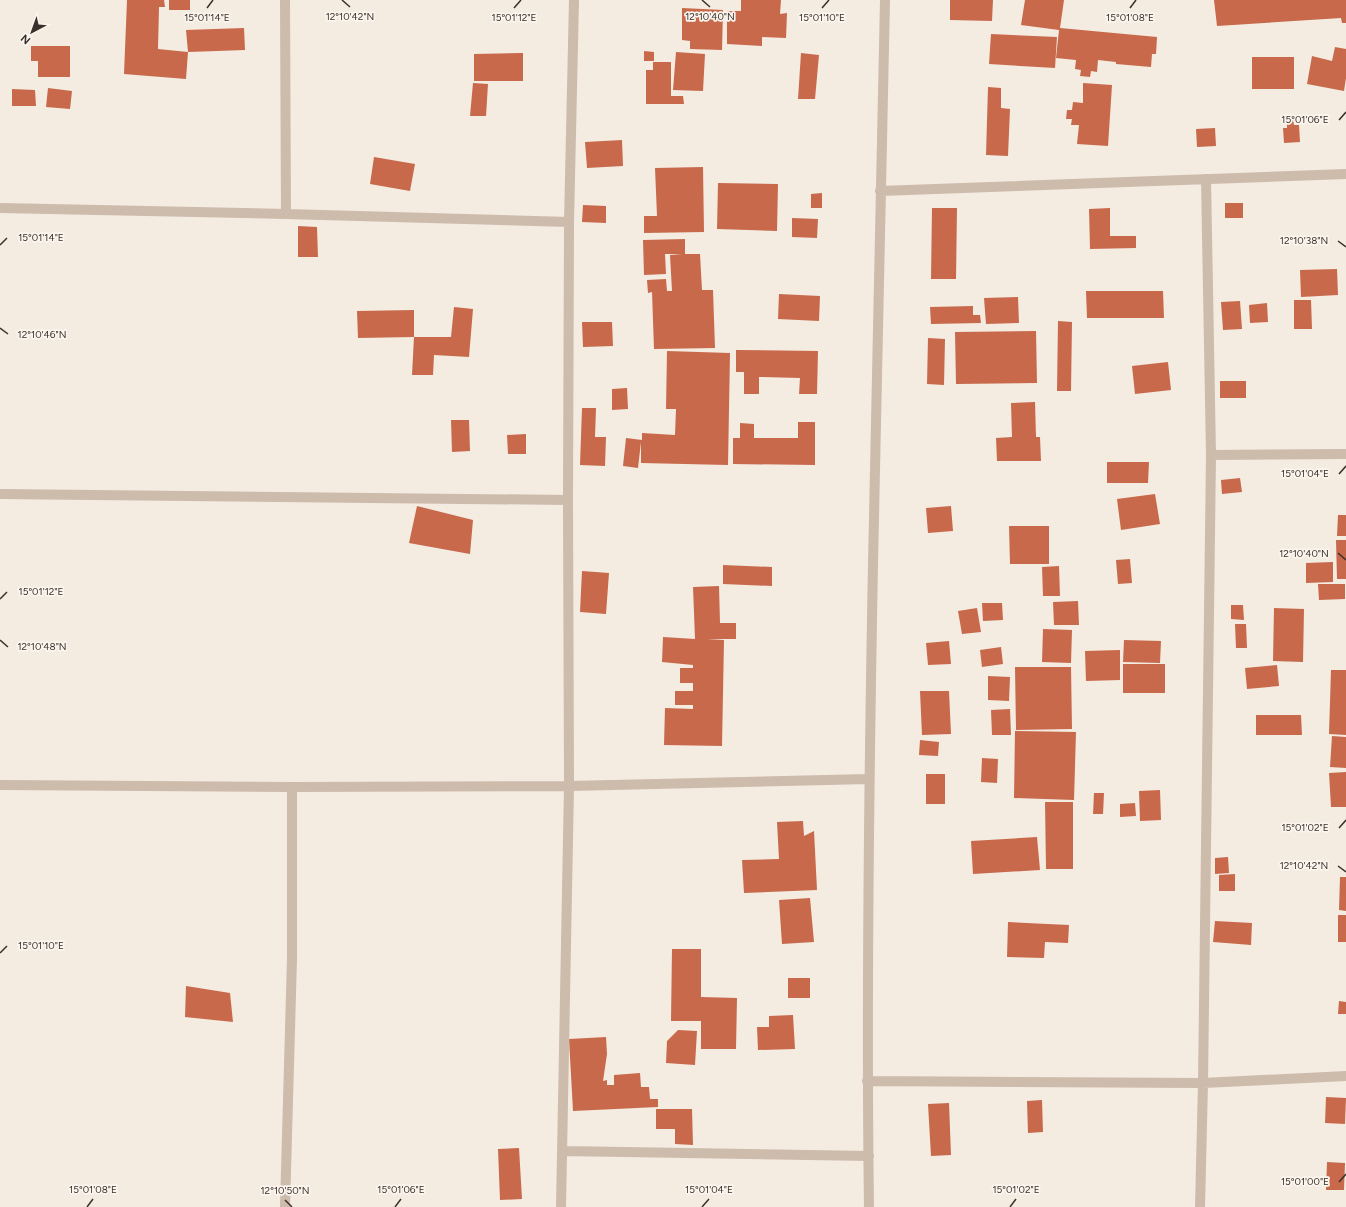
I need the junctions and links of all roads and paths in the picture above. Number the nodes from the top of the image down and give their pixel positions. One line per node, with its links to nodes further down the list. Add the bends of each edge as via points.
1 (285, 0): 8 (street)
2 (574, 0): 9 (street)
3 (885, 0): 6 (street)
4 (1346, 174): 5 (street)
5 (1206, 179): 6 (street); 11 (street)
6 (880, 190): 14 (street)
7 (0, 208): 8 (street)
8 (286, 214): 9 (street)
9 (569, 222): 13 (street)
10 (1346, 454): 11 (street)
11 (1211, 455): 20 (street)
12 (0, 494): 13 (street)
13 (568, 500): 16 (street)
14 (870, 779): 16 (street); 19 (street)
15 (0, 785): 17 (street)
16 (569, 786): 17 (street); 21 (street)
17 (292, 787): 23 (street, via 292,958)
18 (1346, 1076): 20 (street)
19 (868, 1081): 20 (street); 22 (street)
20 (1203, 1082): 26 (street)
21 (562, 1151): 22 (street); 24 (street)
22 (868, 1156): 25 (street)
23 (285, 1207)
24 (561, 1207)
25 (869, 1207)
26 (1200, 1207)

